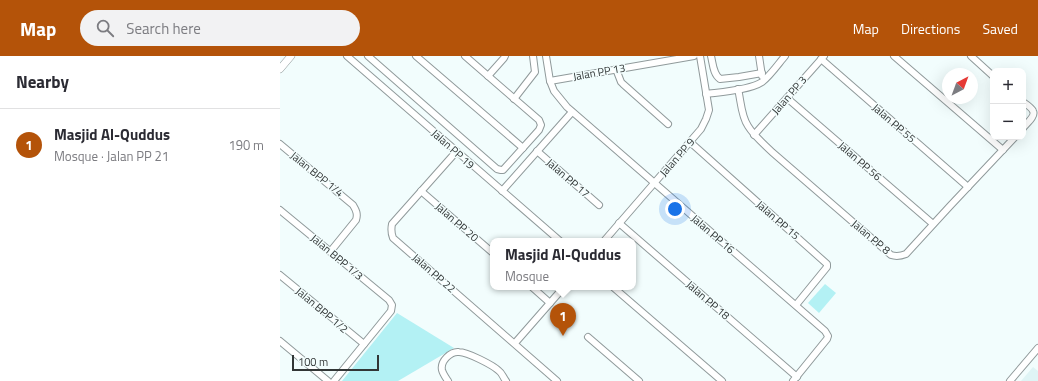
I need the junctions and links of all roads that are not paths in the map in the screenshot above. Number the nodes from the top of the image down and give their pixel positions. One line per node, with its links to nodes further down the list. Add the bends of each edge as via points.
1 (291, 56): 17 (street)
2 (347, 56): 39 (street, Jalan PP 19)
3 (368, 56): 36 (street, via 497,169 504,169)
4 (416, 56): 36 (street)
5 (465, 56): 21 (street)
6 (505, 56): 21 (street)
7 (533, 56): 27 (street, via 535,72)
8 (546, 56): 22 (street, Jalan PP 16)
9 (694, 56): 18 (street, Jalan PP 13)
10 (700, 56): 25 (street, Jalan PP 9)
11 (711, 56): 19 (street, via 714,72 723,79)
12 (759, 56): 19 (street)
13 (785, 56): 23 (street)
14 (894, 56): 37 (street)
15 (970, 56): 20 (street)
16 (822, 58): 26 (street, Jalan PP 3); 41 (street, Jalan PP 55)
17 (280, 69)
18 (616, 69): 22 (street, Jalan PP 13); 30 (street, via 621,82)
19 (762, 73): 23 (street)
20 (990, 73)
21 (488, 76): 27 (street)
22 (550, 81): 29 (street, Jalan PP 16, via 560,100)
23 (763, 81): 24 (street)
24 (738, 89): 25 (street); 32 (street, Jalan PP 8, via 743,115)
25 (706, 94): 34 (street, Jalan PP 9, via 709,110 701,129)
26 (787, 98): 32 (street, Jalan PP 3); 47 (street, Jalan PP 56)
27 (514, 99): 36 (street, via 539,120 541,125)
28 (1026, 105): 31 (street, via 1034,113)
29 (572, 112): 38 (street); 40 (street, Jalan PP 16)
30 (668, 124)
31 (1026, 124)
32 (754, 135): 47 (street, Jalan PP 8, via 891,255 906,254)
33 (1012, 140): 37 (street, Jalan PP 8)
34 (690, 142): 40 (street, Jalan PP 9); 59 (street, Jalan PP 15, via 827,264)
35 (280, 144): 53 (street, Jalan BPP 1/4, via 353,204 357,212 356,220)
36 (523, 148)
37 (1003, 150): 41 (street, Jalan PP 8)
38 (537, 151): 43 (street); 44 (street, Jalan PP 17)
39 (456, 152): 42 (street, Jalan PP 22); 43 (street, Jalan PP 19)
40 (654, 183): 46 (street, Jalan PP 9); 59 (street, Jalan PP 16)
41 (968, 187): 47 (street, Jalan PP 8)
42 (422, 191): 52 (street, Jalan PP 20); 62 (street, Jalan PP 22, via 392,224 393,238)
43 (502, 191): 48 (street, Jalan PP 19)
44 (599, 204)
45 (280, 210): 53 (street, Jalan BPP 1/3)
46 (619, 223): 49 (street, Jalan PP 9); 51 (street, Jalan PP 18)
47 (932, 224)
48 (557, 238)
49 (606, 238)
50 (636, 238): 65 (street, Jalan PP 18)
51 (636, 238)
52 (490, 250)
53 (330, 252): 63 (street, Jalan BPP 1/3, via 392,305 391,311)
54 (280, 275): 63 (street, Jalan BPP 1/2)
55 (535, 290): 58 (street)
56 (561, 290): 58 (street)
57 (616, 290): 72 (street)
58 (550, 303): 62 (street)
59 (796, 305): 65 (street, Jalan PP 16, via 826,331 828,336)
60 (588, 337): 71 (street)
61 (280, 341): 66 (street)
62 (515, 343): 70 (street, Jalan PP 22)
63 (364, 344): 67 (street)
64 (1038, 348): 73 (street)
65 (795, 379)
66 (328, 381)
67 (334, 381)
68 (448, 381): 69 (street, via 442,365 448,356 459,352 497,369)
69 (506, 381)
70 (557, 381)
71 (639, 381)
72 (722, 381)
73 (1010, 381)

